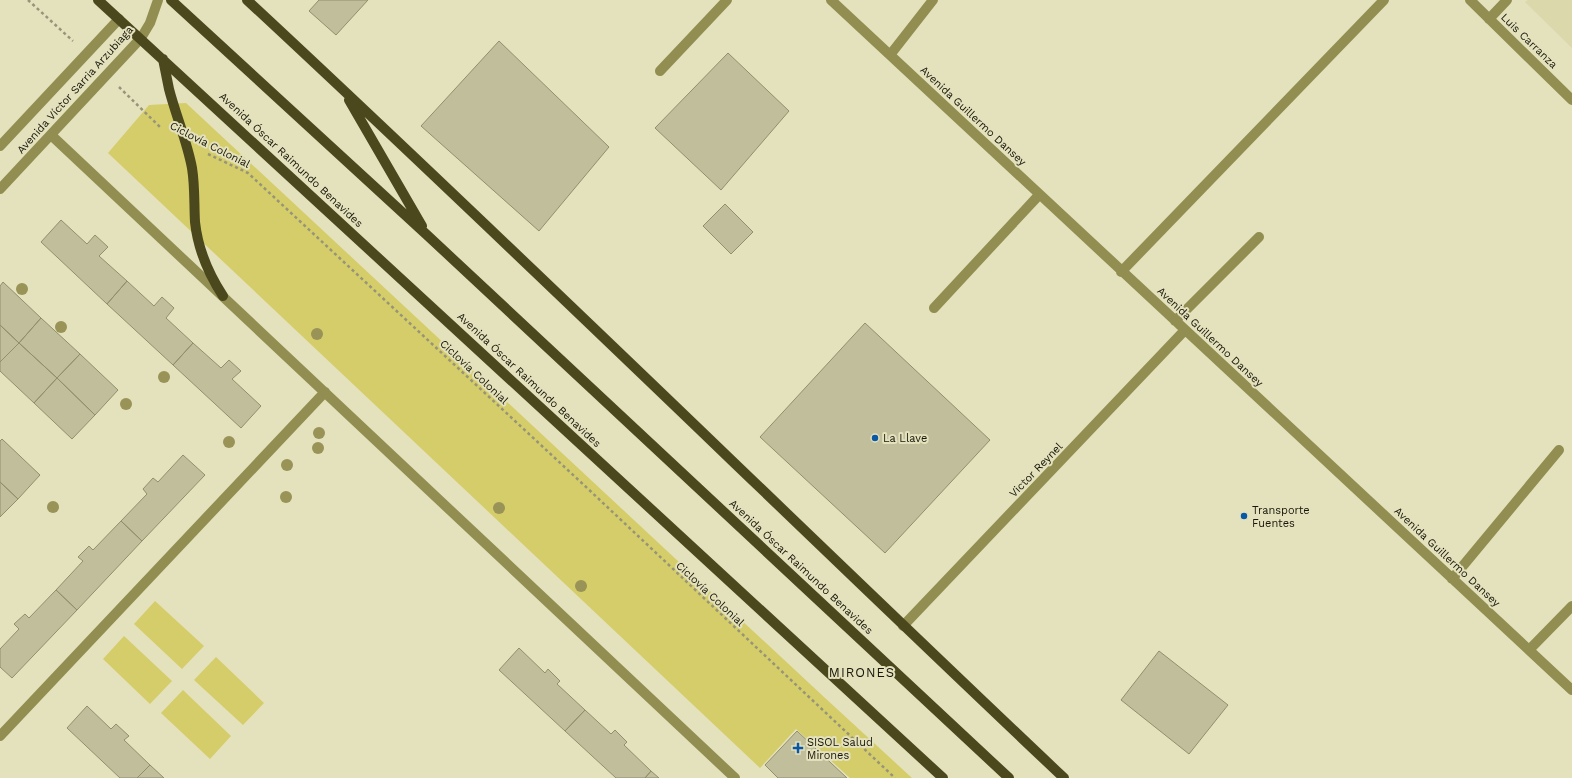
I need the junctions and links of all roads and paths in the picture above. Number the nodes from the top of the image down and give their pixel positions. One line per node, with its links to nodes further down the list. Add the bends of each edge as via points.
1 (28, 0): 15 (path)
2 (98, 0): 12 (main road, Avenida Óscar Raimundo Benavides)
3 (158, 0): 14 (street, Avenida Víctor Sarria Arzubiaga, via 150,23)
4 (171, 0): 27 (main road, Avenida Óscar Raimundo Benavides)
5 (247, 0): 20 (main road)
6 (727, 0): 18 (street)
7 (831, 0): 16 (street, Avenida Guillermo Dansey)
8 (933, 0): 16 (street)
9 (1384, 0): 29 (street)
10 (1470, 0): 13 (street, Luis Carranza)
11 (1507, 0): 13 (street)
12 (120, 19): 14 (main road, Avenida Óscar Raimundo Benavides); 15 (street, Avenida Víctor Sarria Arzubiaga)
13 (1490, 19): 21 (street, Luis Carranza)
14 (141, 38): 17 (main road, Avenida Óscar Raimundo Benavides); 19 (street, Avenida Víctor Sarria Arzubiaga)
15 (86, 53): 24 (street, Avenida Víctor Sarria Arzubiaga)
16 (890, 54): 26 (street, Avenida Guillermo Dansey)
17 (163, 59): 23 (main road); 44 (main road, Avenida Óscar Raimundo Benavides)
18 (660, 72)
19 (106, 75): 22 (street, Avenida Víctor Sarria Arzubiaga); 23 (path, Ciclovía Colonial, via 162,129)
20 (343, 89): 27 (main road); 38 (main road)
21 (1572, 100)
22 (51, 135): 25 (street, Avenida Víctor Sarria Arzubiaga); 30 (street)
23 (187, 144): 30 (main road, via 192,169 198,242); 43 (path, Ciclovía Colonial, via 248,173)
24 (0, 146)
25 (0, 189)
26 (1039, 195): 29 (street, Avenida Guillermo Dansey); 31 (street)
27 (427, 235): 45 (main road, Avenida Óscar Raimundo Benavides)
28 (1259, 236): 32 (street)
29 (1121, 272): 32 (street, Avenida Guillermo Dansey)
30 (222, 296): 34 (street)
31 (934, 308)
32 (1175, 321): 33 (street, Avenida Guillermo Dansey)
33 (1185, 330): 36 (street, Avenida Guillermo Dansey); 38 (street, Victor Reynel)
34 (324, 392): 41 (street); 42 (street)
35 (1559, 450): 36 (street)
36 (1452, 579): 39 (street, Avenida Guillermo Dansey)
37 (1572, 606): 39 (street)
38 (904, 626): 46 (main road)
39 (1529, 650): 40 (street, Avenida Guillermo Dansey)
40 (1572, 690)
41 (0, 736)
42 (735, 778)
43 (894, 778)
44 (943, 778)
45 (1009, 778)
46 (1064, 778)

